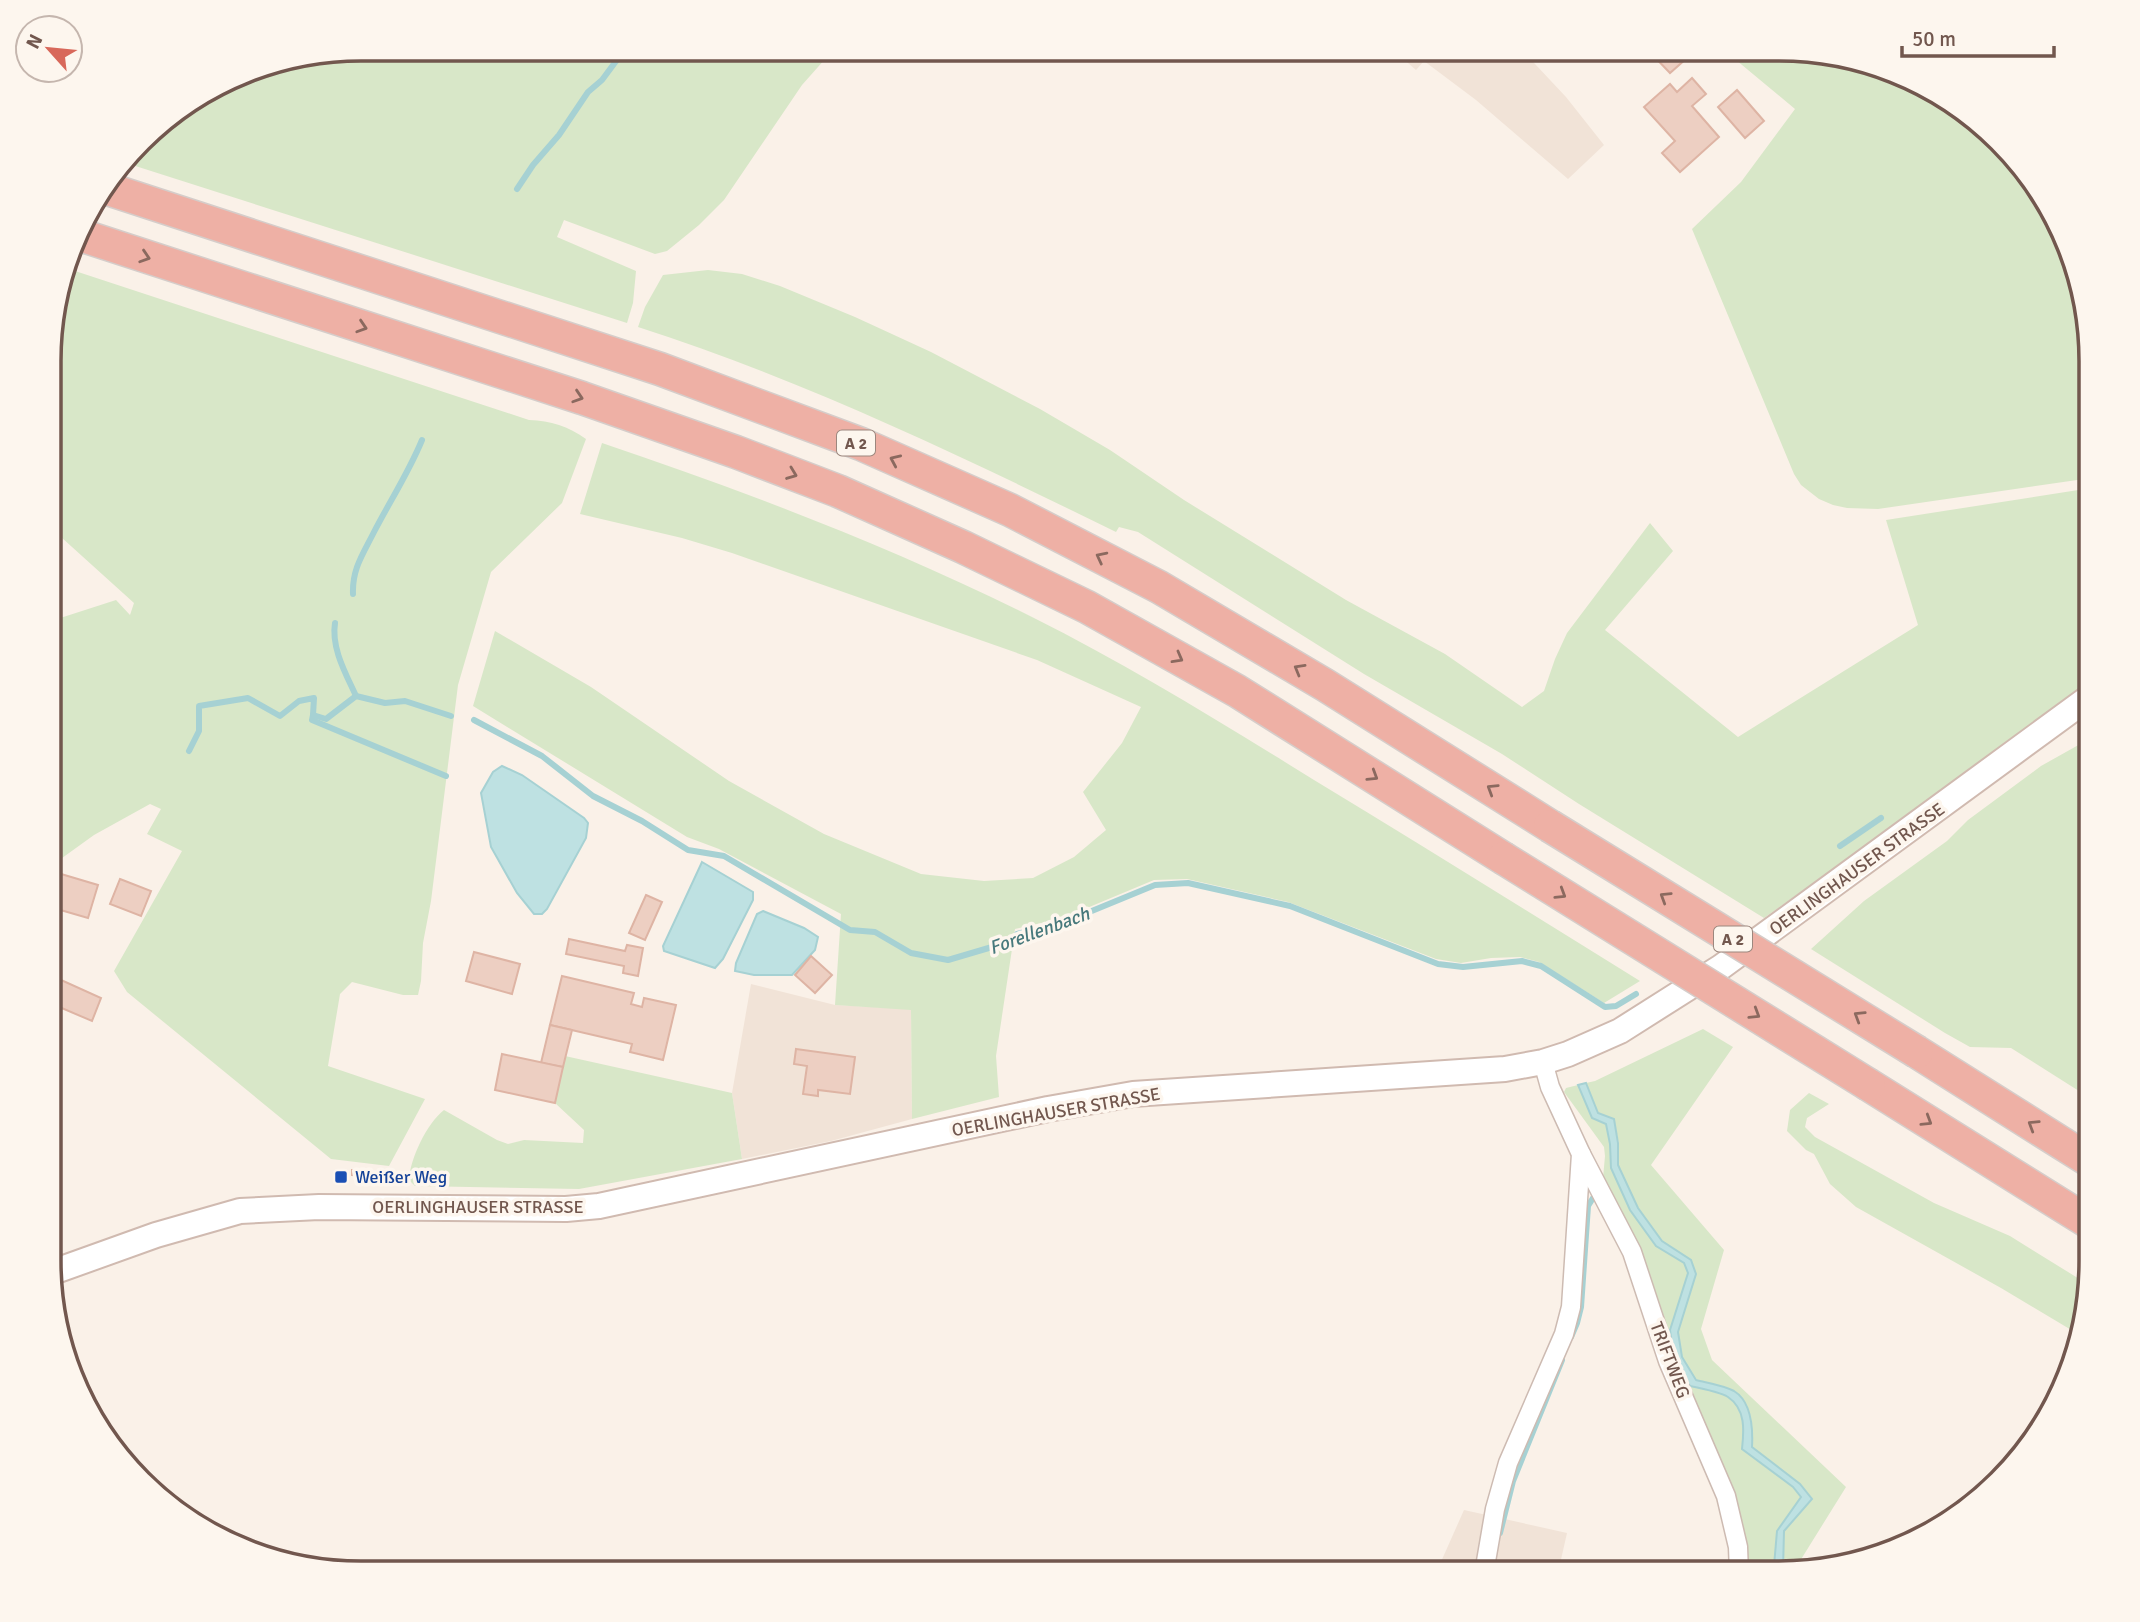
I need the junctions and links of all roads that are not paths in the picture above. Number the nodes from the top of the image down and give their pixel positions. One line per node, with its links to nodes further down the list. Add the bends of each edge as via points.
1 (115, 191): 6 (highway, A 2, one-way to 1, bridge, via 1325,685 1158,587 1010,510 873,450 660,369)
2 (88, 238): 7 (highway, one-way to 7, bridge, via 736,452 963,547 1108,619 1237,691)
3 (2079, 705): 4 (main road, OERLINGHAUSER STRASSE, via 1721,967 1619,1031)
4 (1543, 1062): 5 (street, TRIFTWEG); 8 (main road, OERLINGHAUSER STRASSE, via 1447,1074 1133,1094 599,1206 240,1211 156,1234)
5 (1581, 1154): 9 (street, TRIFTWEG, via 1571,1307 1564,1334 1508,1463); 10 (street, TRIFTWEG, via 1632,1252 1668,1361 1726,1496)
6 (2079, 1154)
7 (2079, 1216)
8 (61, 1269)
9 (1486, 1561)
10 (1739, 1561)

